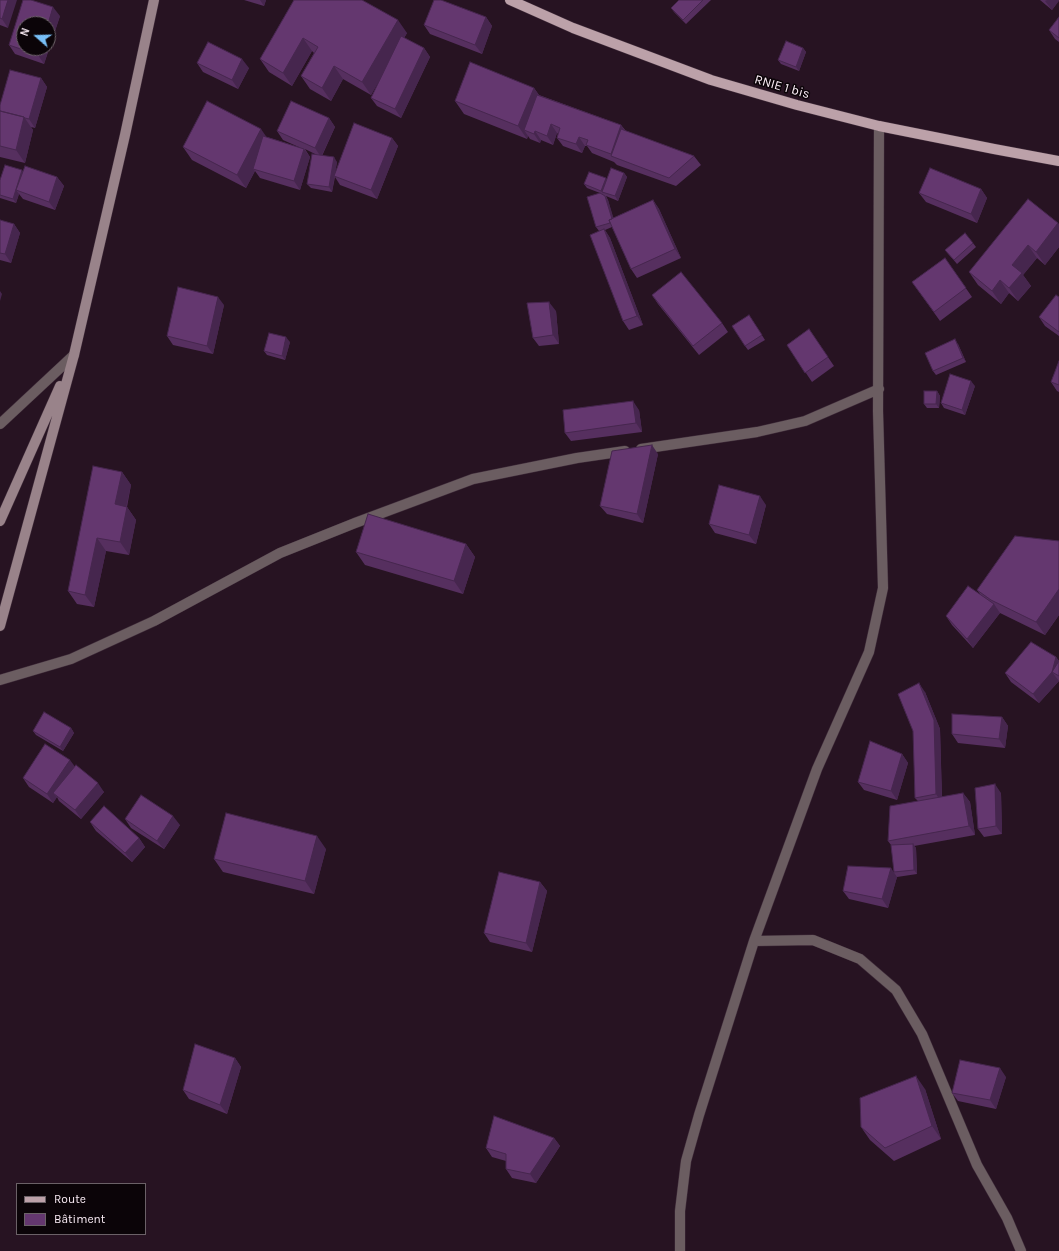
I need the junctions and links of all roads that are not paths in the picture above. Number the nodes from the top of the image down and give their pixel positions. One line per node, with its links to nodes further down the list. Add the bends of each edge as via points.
1 (154, 0): 5 (main road)
2 (510, 0): 3 (main road, RNIE 1 bis, via 573,28 711,80)
3 (879, 126): 4 (main road, RNIE 1 bis); 6 (street)
4 (1059, 161)
5 (74, 355): 7 (street); 8 (main road); 9 (main road)
6 (879, 389): 10 (street, via 805,421 757,432 577,458 473,478 280,554 154,621 71,659); 11 (street, via 883,588 869,652 817,769)
7 (0, 424)
8 (0, 521)
9 (0, 626)
10 (0, 680)
11 (754, 941): 12 (street, via 698,1115 686,1161 680,1211); 13 (street, via 814,940 860,959 896,990 922,1034 977,1165)
12 (680, 1251)
13 (1021, 1251)

